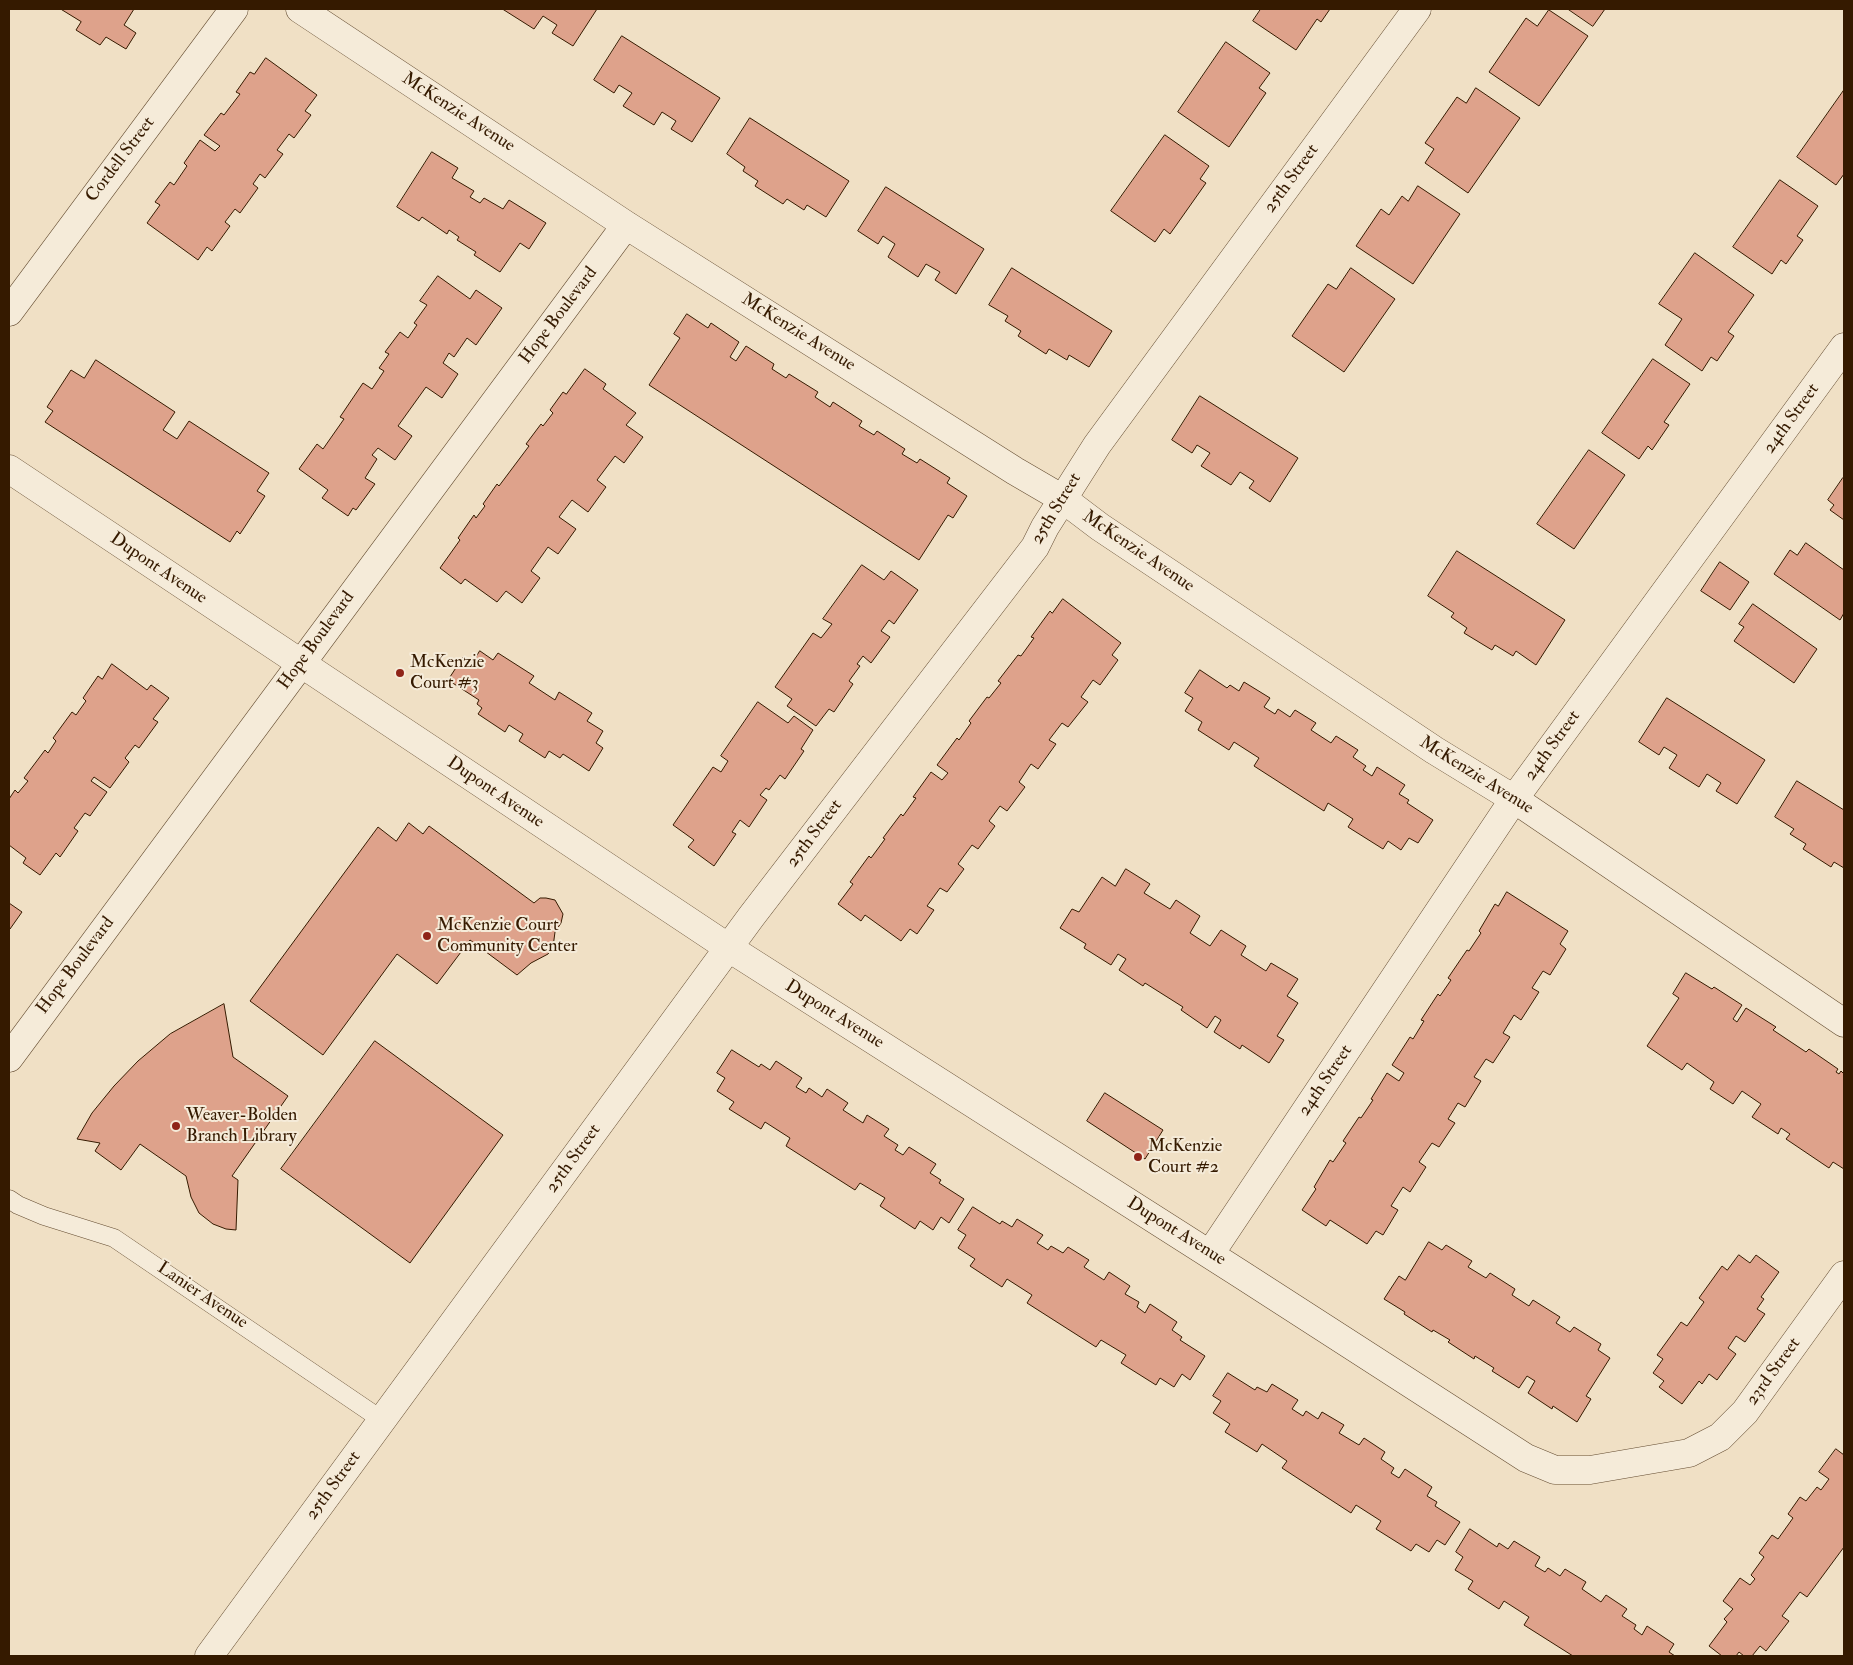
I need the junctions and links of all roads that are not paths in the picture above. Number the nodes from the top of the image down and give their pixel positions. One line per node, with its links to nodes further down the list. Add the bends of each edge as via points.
1 (234, 9): 5 (street, Cordell Street)
2 (300, 9): 4 (street, McKenzie Avenue)
3 (1417, 9): 8 (street, 25th Street, via 1103,437)
4 (626, 224): 8 (street, McKenzie Avenue); 9 (street, Hope Boulevard)
5 (9, 312)
6 (1844, 347): 10 (street, 24th Street)
7 (9, 470): 9 (street, Dupont Avenue)
8 (1063, 500): 10 (street, McKenzie Avenue, via 1426,745); 11 (street, 25th Street, via 1035,547)
9 (301, 664): 11 (street, Dupont Avenue); 13 (street, Hope Boulevard)
10 (1514, 799): 12 (street, McKenzie Avenue); 15 (street, 24th Street)
11 (729, 948): 15 (street, Dupont Avenue); 17 (street, 25th Street)
12 (1844, 1023)
13 (9, 1058)
14 (9, 1198): 17 (lane, Lanier Avenue, via 44,1216 114,1238)
15 (1210, 1254): 18 (street, Dupont Avenue, via 1526,1458 1555,1470 1590,1470)
16 (1844, 1275): 18 (street, 23rd Street, via 1745,1412 1720,1438)
17 (382, 1420): 19 (street, 25th Street)
18 (1689, 1453)
19 (209, 1656)

